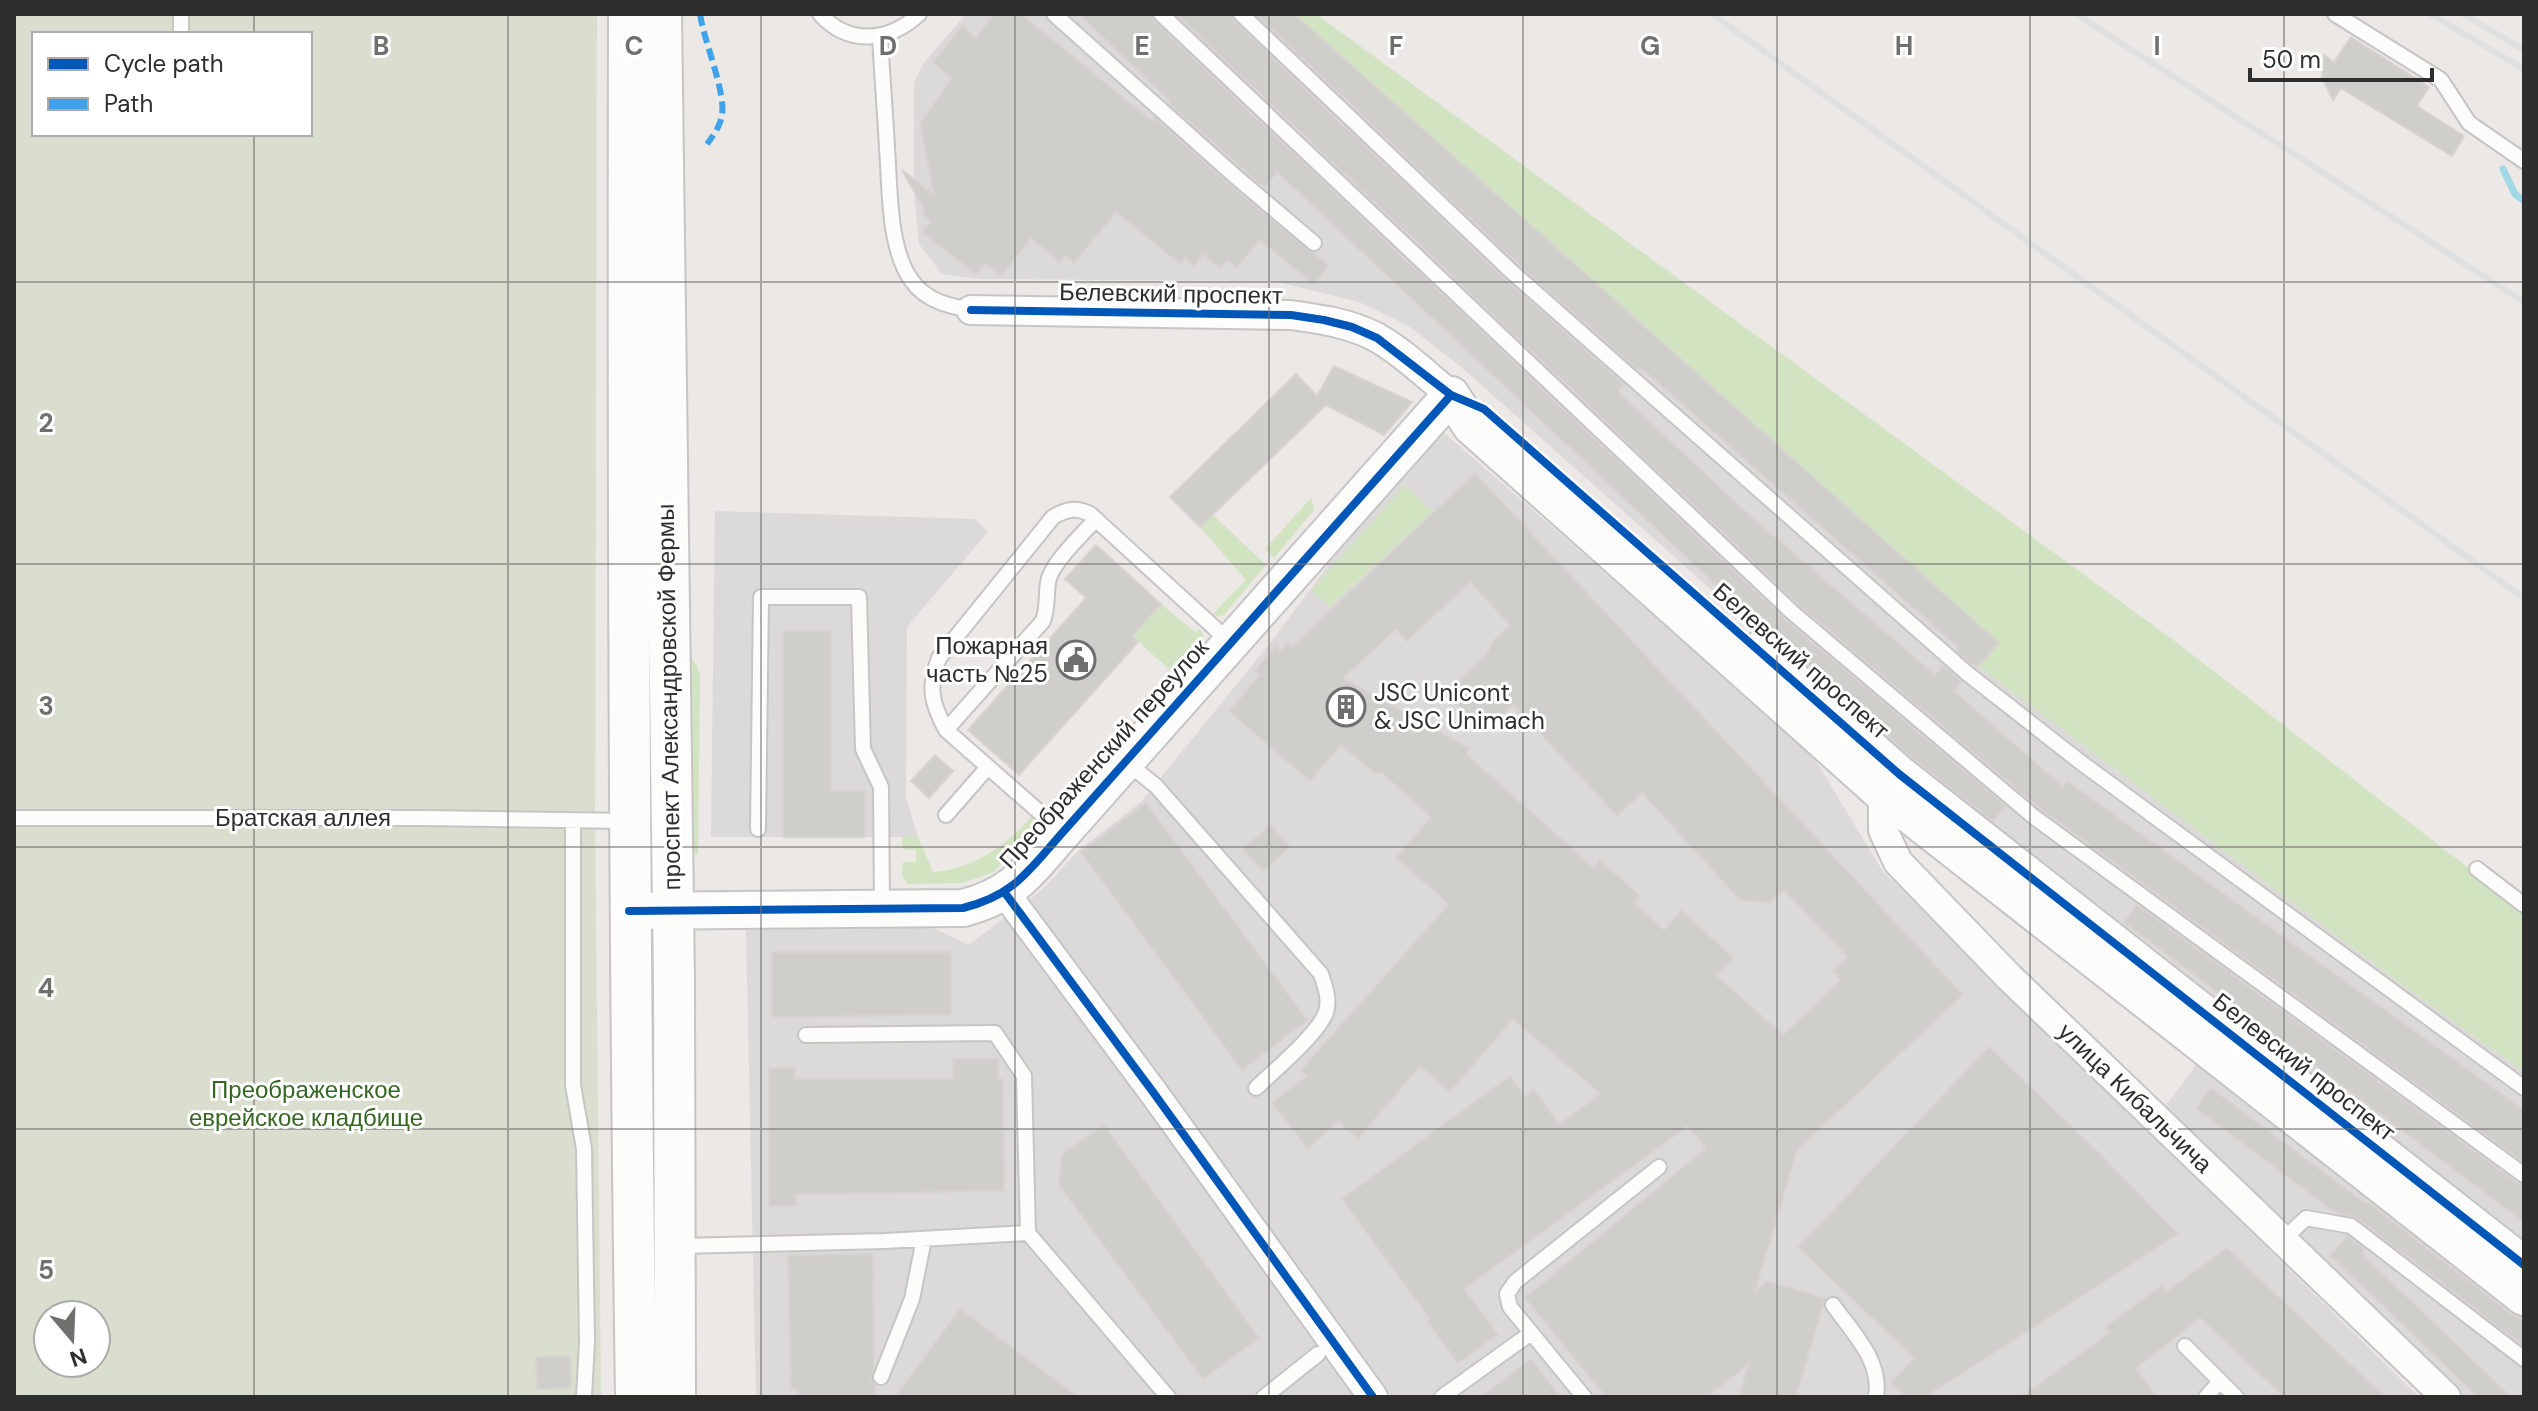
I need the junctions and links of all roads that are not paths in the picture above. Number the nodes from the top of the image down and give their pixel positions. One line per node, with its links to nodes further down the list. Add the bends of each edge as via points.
1 (629, 14): 10 (main road)
2 (661, 14): 10 (main road)
3 (820, 14): 9 (lane, via 853,36)
4 (919, 14): 9 (lane, via 905,27)
5 (1054, 14): 12 (lane)
6 (1161, 14): 38 (lane, via 1793,613 2034,817)
7 (1241, 14): 36 (lane, via 1512,272 1968,674)
8 (2335, 14): 11 (lane, via 2441,80 2469,123)
9 (880, 36): 14 (lane, via 892,214 900,257 912,282 928,296)
10 (646, 105): 13 (main road)
11 (2524, 161)
12 (1314, 243)
13 (646, 286): 25 (main road, проспект Александровской Фермы); 32 (main road, проспект Александровской Фермы)
14 (971, 310): 15 (street, Белевский проспект, via 1291,315 1324,320 1377,338)
15 (1451, 395): 17 (street, Преображенский переулок); 21 (street, Белевский проспект, via 1471,426)
16 (1096, 519): 17 (lane); 18 (lane, via 1053,569 1043,621); 18 (lane, via 1078,509 1053,517 939,658 931,681 934,707)
17 (1231, 643): 19 (street, Преображенский переулок)
18 (946, 730): 20 (lane)
19 (1126, 762): 27 (street, Преображенский переулок); 35 (lane, via 1156,786 1321,974 1328,995 1317,1028)
20 (988, 767): 22 (lane); 27 (lane)
21 (1891, 784): 41 (street, улица Кибальчича, via 1883,830 1898,862 2009,977); 43 (street, Белевский проспект); 44 (street, Белевский проспект)
22 (946, 815)
23 (14, 818): 24 (lane, Братская аллея)
24 (573, 820): 25 (lane, Братская аллея); 52 (lane, via 573,1085 584,1149)
25 (610, 821): 33 (main road, проспект Александровской Фермы)
26 (758, 829): 31 (lane, via 761,597 859,597 863,749 881,787)
27 (1063, 832): 29 (street, Преображенский переулок)
28 (2477, 869): 30 (lane)
29 (1005, 893): 31 (street, Преображенский переулок, via 963,908); 57 (street)
30 (2524, 905)
31 (882, 908): 32 (street, Преображенский переулок)
32 (672, 910): 33 (street, Преображенский переулок); 42 (main road, проспект Александровской Фермы)
33 (629, 911): 53 (main road, проспект Александровской Фермы)
34 (806, 1035): 39 (lane, via 995,1033 1024,1076)
35 (1256, 1088)
36 (2524, 1088)
37 (1659, 1167): 46 (lane, via 1515,1282 1507,1294 1510,1307)
38 (2524, 1175)
39 (1028, 1233): 40 (lane); 55 (lane)
40 (924, 1239): 42 (lane); 50 (lane, via 912,1299)
41 (2283, 1240): 49 (lane, via 2306,1218 2351,1226); 63 (street, улица Кибальчича)
42 (674, 1246): 54 (main road, проспект Александровской Фермы)
43 (2524, 1265)
44 (2524, 1297)
45 (1833, 1305): 60 (lane, via 1870,1355)
46 (1531, 1333): 58 (lane); 59 (lane)
47 (2185, 1346): 51 (lane)
48 (1318, 1354): 56 (lane)
49 (2524, 1359)
50 (881, 1377)
51 (2220, 1381): 61 (lane); 62 (lane)
52 (584, 1397)
53 (636, 1397)
54 (675, 1397)
55 (1168, 1397)
56 (1264, 1397)
57 (1373, 1397)
58 (1442, 1397)
59 (1584, 1397)
60 (1876, 1397)
61 (2206, 1397)
62 (2236, 1397)
63 (2446, 1397)

